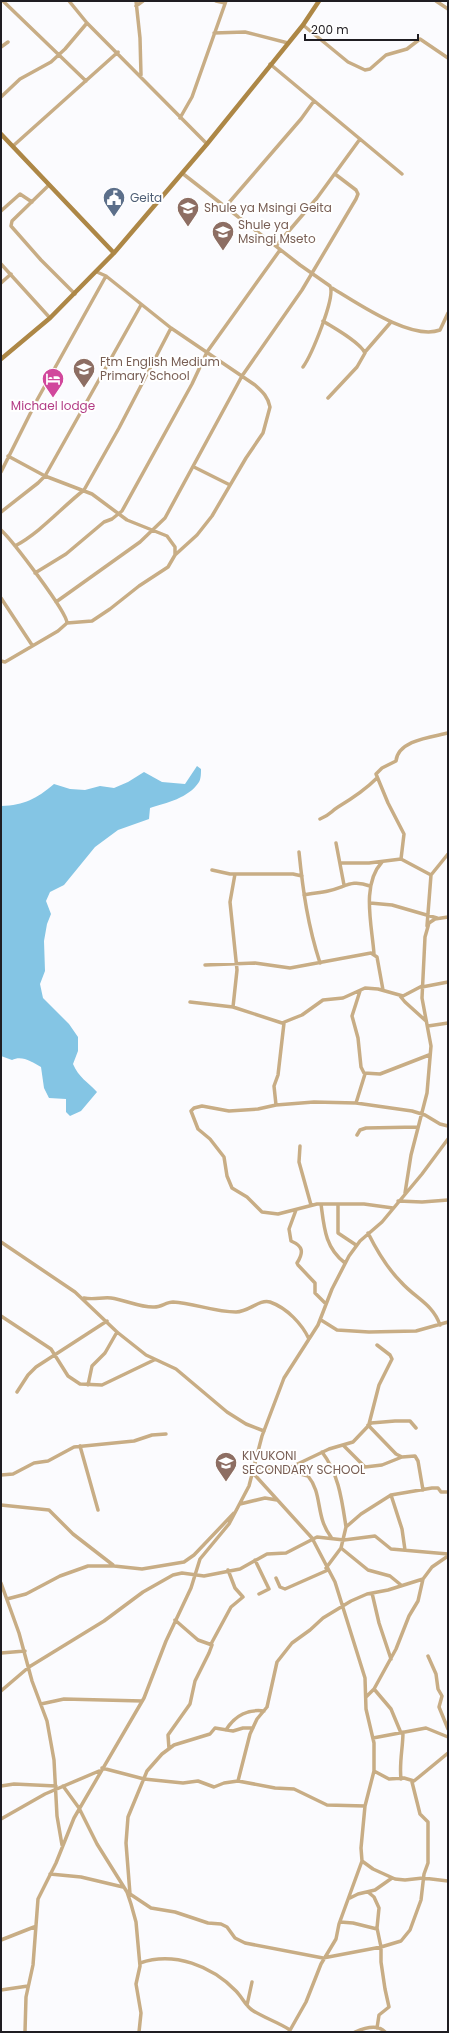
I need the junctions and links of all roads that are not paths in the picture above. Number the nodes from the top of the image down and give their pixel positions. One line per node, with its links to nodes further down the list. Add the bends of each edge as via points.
1 (3, 1): 18 (street)
2 (69, 1): 11 (street)
3 (136, 1): 9 (street)
4 (144, 1): 9 (street)
5 (216, 1): 8 (street)
6 (319, 1): 12 (street)
7 (436, 1): 10 (street)
8 (225, 2): 13 (street)
9 (136, 6): 21 (street)
10 (448, 9)
11 (88, 23): 17 (street); 18 (street)
12 (303, 25): 15 (street); 19 (street, via 348,62 365,70 370,69 386,55 407,49 420,39)
13 (214, 33): 15 (street, via 245,32); 25 (street, via 192,97)
14 (8, 42): 16 (street)
15 (288, 43): 20 (street)
16 (1, 47)
17 (118, 52): 21 (street); 22 (street)
18 (58, 56): 22 (street); 23 (street, via 13,84)
19 (448, 58)
20 (270, 64): 24 (street); 28 (street)
21 (141, 75): 25 (street)
22 (86, 81): 29 (street)
23 (1, 97)
24 (314, 101): 27 (street); 35 (street)
25 (180, 118): 28 (street)
26 (1, 134): 29 (street)
27 (360, 139): 31 (street); 32 (street)
28 (207, 144): 30 (street)
29 (12, 146): 33 (street)
30 (182, 173): 35 (street); 39 (street)
31 (335, 174): 37 (street); 42 (street, via 358,194)
32 (402, 174)
33 (49, 185): 34 (street); 39 (street)
34 (32, 202): 36 (street, via 20,194); 47 (street, via 12,220 12,227)
35 (226, 206): 37 (street)
36 (1, 211)
37 (276, 246): 38 (street)
38 (280, 250): 42 (street); 54 (street)
39 (114, 252): 41 (street)
40 (1, 264): 43 (street)
41 (97, 272): 44 (street); 47 (street)
42 (312, 273): 46 (street); 58 (street)
43 (11, 274): 45 (street); 50 (street)
44 (106, 276): 48 (street); 60 (street)
45 (1, 284)
46 (332, 288): 51 (street); 52 (street)
47 (75, 294): 50 (street)
48 (141, 305): 53 (street); 63 (street)
49 (448, 313): 52 (street, via 442,327 434,332)
50 (50, 318): 56 (street)
51 (324, 321): 55 (street); 57 (street)
52 (391, 322): 55 (street)
53 (171, 328): 54 (street); 65 (street)
54 (207, 352): 58 (street); 67 (street, via 162,441 126,507)
55 (365, 352): 59 (street, via 357,367)
56 (1, 359)
57 (304, 367)
58 (242, 376): 61 (street); 64 (street, via 265,394 270,407 263,433)
59 (328, 398)
60 (8, 456): 62 (street); 63 (street)
61 (194, 467): 64 (street); 69 (street, via 165,518)
62 (1, 472)
63 (45, 476): 65 (street); 66 (street)
64 (230, 485): 71 (street, via 212,516 197,535)
65 (84, 490): 67 (street); 70 (street)
66 (1, 512)
67 (119, 515): 69 (street); 72 (street, via 104,522 66,554)
68 (1, 530): 70 (street)
69 (154, 530): 71 (street, via 167,536 172,542); 74 (street)
70 (15, 546): 72 (street)
71 (175, 555): 75 (street, via 164,571 94,620)
72 (35, 573): 74 (street)
73 (1, 598): 76 (street)
74 (56, 602): 75 (street)
75 (67, 623): 76 (street)
76 (32, 645): 77 (street, via 5,662)
77 (1, 661)
78 (448, 733): 79 (street, via 404,747 397,755 396,761 376,773)
79 (377, 778): 80 (street, via 367,788 336,808 332,814); 84 (street, via 404,834)
80 (320, 819)
81 (336, 843): 86 (street)
82 (299, 852): 90 (street)
83 (448, 854): 89 (street)
84 (401, 860): 85 (street); 89 (street)
85 (382, 862): 86 (street); 92 (street)
86 (341, 863): 91 (street)
87 (212, 870): 88 (street, via 223,874)
88 (235, 874): 90 (street); 101 (street, via 230,902)
89 (431, 875): 95 (street)
90 (302, 876): 93 (street)
91 (344, 885): 92 (street, via 358,883); 93 (street, via 329,891)
92 (370, 886): 94 (street)
93 (304, 895): 100 (street, via 310,932)
94 (370, 903): 95 (street, via 392,905); 99 (street)
95 (428, 915): 97 (street); 98 (street)
96 (448, 917): 97 (street)
97 (438, 918): 98 (street)
98 (427, 926): 104 (street, via 424,937)
99 (374, 954): 100 (street); 106 (street, via 377,957)
100 (320, 963): 101 (street, via 290,968 255,963)
101 (236, 964): 102 (street); 109 (street, via 237,982)
102 (205, 965)
103 (448, 982): 104 (street)
104 (422, 986): 107 (street); 110 (street)
105 (360, 990): 106 (street); 111 (street, via 343,998 323,1000 302,1015); 115 (street, via 352,1016 358,1038 361,1067)
106 (383, 990): 107 (street)
107 (400, 996): 110 (street)
108 (190, 1002): 109 (street)
109 (233, 1007): 111 (street)
110 (426, 1021): 113 (street)
111 (284, 1023): 117 (street, via 278,1075 274,1086)
112 (448, 1023): 113 (street)
113 (428, 1026): 114 (street, via 431,1043)
114 (429, 1055): 115 (street, via 386,1073); 118 (street, via 427,1093)
115 (365, 1074): 116 (street)
116 (356, 1103): 117 (street, via 314,1102); 118 (street)
117 (276, 1105): 131 (street, via 230,1111 202,1106 194,1108 191,1113 198,1129 224,1157 228,1180 234,1190 247,1197 262,1212 278,1214)
118 (421, 1114): 119 (street); 120 (street)
119 (448, 1126)
120 (418, 1127): 121 (street, via 366,1128 360,1130); 124 (street, via 407,1172)
121 (357, 1135)
122 (448, 1139): 124 (street)
123 (300, 1146): 129 (street, via 299,1162)
124 (405, 1193): 126 (street)
125 (448, 1200): 126 (street)
126 (398, 1201): 130 (street)
127 (322, 1204): 128 (street); 129 (street); 135 (street, via 327,1241 335,1254)
128 (338, 1204): 130 (street, via 371,1204); 134 (street, via 338,1233)
129 (312, 1205): 131 (street)
130 (393, 1208): 132 (street, via 382,1222)
131 (296, 1210): 137 (street, via 289,1234 291,1241 299,1244 301,1248 302,1254 297,1263 315,1283 315,1293)
132 (368, 1233): 134 (street); 142 (street, via 377,1252 389,1268 402,1284 428,1304)
133 (1, 1242): 136 (street)
134 (356, 1245): 135 (street)
135 (345, 1263): 137 (street)
136 (82, 1298): 140 (street); 144 (street, via 113,1298 151,1307 175,1302 228,1312 246,1311 260,1302 270,1302 301,1325)
137 (326, 1304): 139 (street)
138 (1, 1316): 146 (street, via 51,1349)
139 (321, 1320): 142 (street, via 337,1330 359,1332 412,1331); 144 (street)
140 (107, 1321): 143 (street); 146 (street)
141 (448, 1322): 142 (street)
142 (440, 1325)
143 (118, 1332): 147 (street); 148 (street, via 105,1353 92,1366)
144 (309, 1339): 152 (street, via 286,1374)
145 (377, 1345): 150 (street, via 392,1359 378,1385)
146 (56, 1356): 148 (street, via 70,1378); 149 (street, via 32,1372)
147 (154, 1360): 148 (street, via 104,1385); 152 (street, via 176,1369 227,1412)
148 (88, 1385)
149 (17, 1392)
150 (369, 1424): 151 (street, via 410,1422); 154 (street, via 356,1440); 157 (street, via 393,1452)
151 (416, 1428)
152 (264, 1431): 158 (street)
153 (166, 1434): 155 (street, via 152,1435 134,1442)
154 (343, 1445): 156 (street); 157 (street, via 365,1467 382,1465)
155 (80, 1446): 161 (street, via 48,1461 34,1463 17,1472); 169 (street)
156 (322, 1452): 159 (street); 170 (street, via 338,1484)
157 (402, 1457): 162 (street, via 413,1455 417,1458)
158 (254, 1467): 159 (street); 160 (street)
159 (285, 1470): 171 (street, via 303,1474 311,1480 317,1492 321,1519)
160 (253, 1473): 165 (street); 166 (street, via 250,1486)
161 (1, 1475)
162 (423, 1490): 163 (street, via 436,1488 441,1492); 164 (street)
163 (448, 1492)
164 (391, 1495): 170 (street, via 361,1514); 175 (street, via 402,1529)
165 (278, 1501): 166 (street, via 265,1498); 172 (street)
166 (240, 1504): 168 (street)
167 (1, 1506): 178 (street, via 49,1510 77,1537)
168 (237, 1509): 178 (street, via 194,1555 184,1562 149,1569); 181 (street, via 229,1524 202,1555)
169 (98, 1510)
170 (346, 1528): 173 (street)
171 (332, 1537): 172 (street); 173 (street)
172 (312, 1538): 177 (street, via 286,1553 269,1553); 179 (street)
173 (344, 1540): 174 (street); 175 (street, via 375,1536 391,1549)
174 (341, 1548): 179 (street); 185 (street, via 368,1570 390,1576)
175 (405, 1550): 176 (street)
176 (448, 1555): 183 (street, via 432,1566)
177 (255, 1560): 180 (street, via 240,1569); 187 (street, via 269,1589)
178 (114, 1566): 188 (street, via 83,1567 26,1594)
179 (327, 1569): 182 (street, via 289,1588 281,1588); 189 (street, via 336,1585)
180 (228, 1570): 181 (street, via 205,1576); 191 (street, via 235,1588 243,1597 231,1607)
181 (196, 1574): 190 (street); 196 (street, via 178,1573 154,1585 98,1625)
182 (276, 1578)
183 (423, 1579): 185 (street); 195 (street, via 418,1602 409,1616)
184 (1, 1584): 188 (street)
185 (401, 1585): 186 (street)
186 (372, 1593): 189 (street, via 351,1601); 195 (street)
187 (259, 1594)
188 (7, 1600): 192 (street)
189 (342, 1608): 200 (street, via 362,1670); 203 (street, via 326,1615 294,1641 279,1659)
190 (175, 1620): 191 (street, via 198,1640); 201 (street)
191 (211, 1644): 210 (street, via 210,1653 195,1681 190,1704 168,1736)
192 (24, 1651): 193 (street); 196 (street)
193 (1, 1653)
194 (428, 1656): 205 (street, via 436,1674 437,1688 442,1696 439,1706)
195 (391, 1659): 198 (street)
196 (29, 1667): 199 (street); 202 (street)
197 (1, 1685): 199 (street)
198 (374, 1689): 200 (street); 207 (street, via 390,1707)
199 (2, 1690)
200 (366, 1698): 209 (street)
201 (142, 1701): 202 (street, via 64,1700); 212 (street)
202 (41, 1704): 220 (street, via 50,1735)
203 (264, 1711): 204 (street); 206 (street, via 247,1712 231,1722)
204 (253, 1728): 206 (street); 216 (street)
205 (448, 1729)
206 (226, 1730): 210 (street, via 215,1728 210,1734)
207 (402, 1733): 208 (street, via 426,1728); 209 (street); 215 (street)
208 (448, 1737)
209 (373, 1738): 213 (street)
210 (169, 1749): 214 (street, via 152,1764)
211 (448, 1753): 217 (street)
212 (101, 1770): 214 (street); 219 (street); 222 (street)
213 (374, 1771): 215 (street, via 388,1779); 221 (street)
214 (144, 1778): 216 (street, via 183,1783 198,1781 214,1787); 232 (street, via 128,1817)
215 (401, 1779): 217 (street)
216 (238, 1781): 221 (street, via 294,1789 328,1805)
217 (412, 1782): 228 (street, via 420,1814 428,1826 428,1863)
218 (1, 1786): 220 (street, via 14,1784)
219 (63, 1786): 220 (street); 222 (street)
220 (56, 1787): 223 (street); 224 (street)
221 (365, 1806): 225 (street)
222 (79, 1808): 224 (street); 230 (street, via 99,1849)
223 (1, 1819)
224 (62, 1847): 226 (street)
225 (362, 1861): 227 (street); 233 (street)
226 (50, 1874): 230 (street, via 81,1877); 235 (street, via 38,1896)
227 (392, 1878): 228 (street); 231 (street)
228 (423, 1878): 229 (street); 238 (street, via 421,1900 410,1930 401,1941)
229 (448, 1881)
230 (124, 1887): 232 (street)
231 (368, 1892): 233 (street); 236 (street, via 378,1904)
232 (128, 1893): 239 (street, via 151,1908 221,1924 235,1938 245,1943); 240 (street, via 136,1922)
233 (350, 1898): 234 (street)
234 (340, 1922): 236 (street); 239 (street, via 336,1939)
235 (34, 1927): 237 (street); 242 (street, via 33,1961)
236 (377, 1929): 238 (street)
237 (1, 1940)
238 (382, 1947): 239 (street); 245 (street, via 382,1967 389,2007 379,2015)
239 (323, 1958): 246 (street, via 306,2002)
240 (140, 1963): 244 (street, via 167,1959 194,1964 221,1978 236,1990); 248 (street, via 136,1984 141,2013)
241 (252, 1982): 244 (street)
242 (28, 1986): 243 (street); 247 (street)
243 (1, 1990)
244 (247, 2005): 246 (street)
245 (377, 2028): 249 (street, via 367,2027); 250 (street)
246 (290, 2031)
247 (25, 2032)
248 (139, 2032)
249 (355, 2032)
250 (385, 2032)

